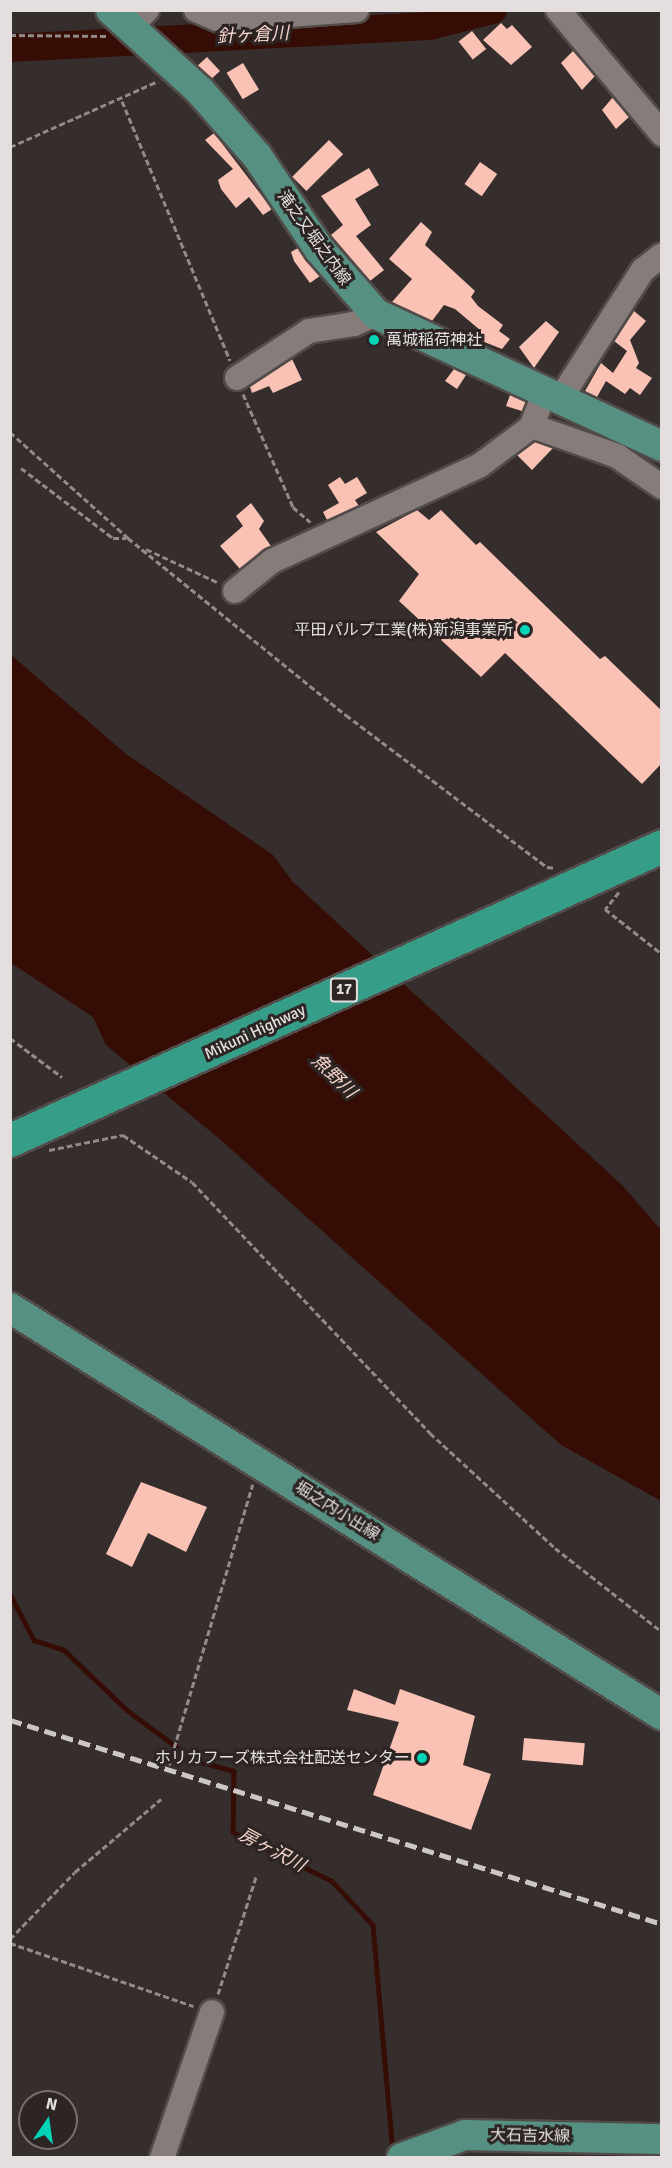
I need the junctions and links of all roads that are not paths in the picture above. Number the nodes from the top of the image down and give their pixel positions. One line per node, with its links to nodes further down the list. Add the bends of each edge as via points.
1 (196, 10): 2 (street, via 220,20)
2 (357, 10)
3 (558, 10): 5 (street)
4 (136, 26): 7 (main road, 滝之又堀之内線, via 256,156 319,249)
5 (662, 134)
6 (662, 255): 9 (street, via 643,270)
7 (376, 314): 8 (street, via 354,324 309,332); 9 (main road, 滝之又堀之内線, via 464,358)
8 (237, 378)
9 (554, 393): 10 (street); 11 (main road, 滝之又堀之内線)
10 (532, 426): 12 (street, via 617,456); 13 (street, via 479,466 367,514 323,540 273,561)
11 (662, 446)
12 (662, 487)
13 (235, 591)
14 (662, 846): 15 (highway, Mikuni Highway / 17, via 570,875 111,1099)
15 (10, 1140)
16 (10, 1308): 17 (main road, 堀之内小出線)
17 (662, 1715)
18 (212, 2012): 20 (street)
19 (662, 2139): 21 (main road, 大石吉水線, via 465,2135)
20 (162, 2157)
21 (402, 2157)

